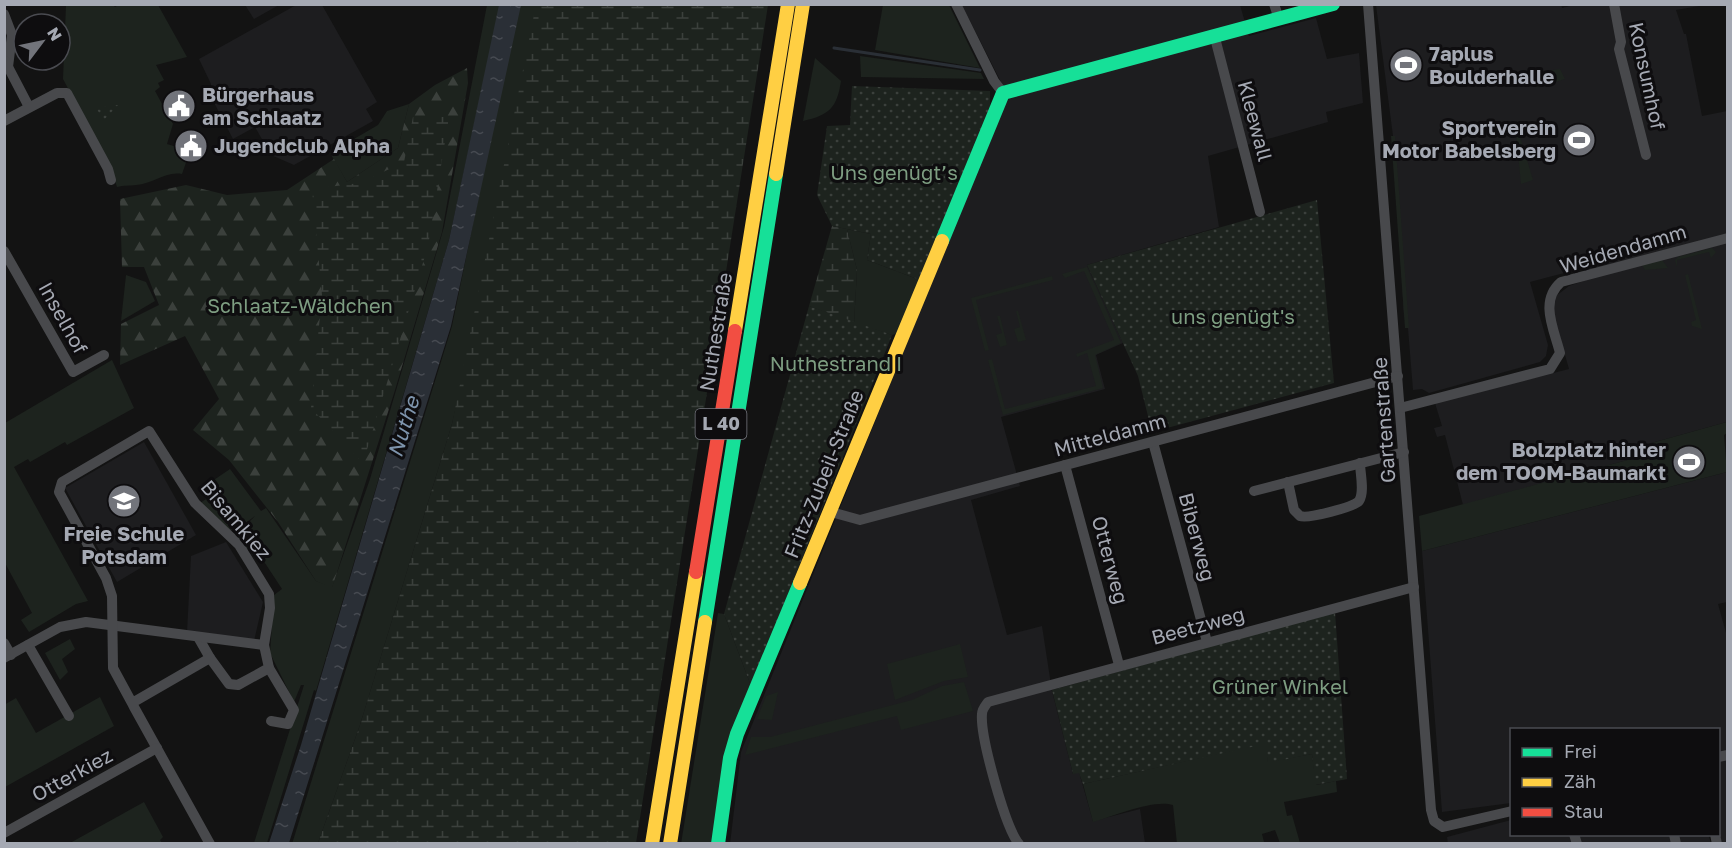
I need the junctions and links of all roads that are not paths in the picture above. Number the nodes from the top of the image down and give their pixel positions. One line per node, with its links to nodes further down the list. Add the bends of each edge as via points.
1 (788, 4): 48 (main road, Nuthestraße / L 40)
2 (803, 4): 49 (main road, Nuthestraße / L 40)
3 (956, 4): 12 (street)
4 (1274, 4): 9 (street)
5 (1333, 4): 9 (main road)
6 (1368, 4): 21 (street, Gartenstraße)
7 (1614, 4): 15 (street, Konsumhof, via 1619,49)
8 (4, 14): 11 (street, via 12,35)
9 (1279, 19): 10 (main road)
10 (1215, 38): 12 (main road); 17 (street, Kleewall)
11 (6, 64): 13 (street)
12 (1003, 93): 29 (main road, Fritz-Zubeil-Straße)
13 (29, 107): 14 (street); 16 (street, via 57,93 67,93)
14 (4, 121)
15 (1646, 155)
16 (111, 180)
17 (1260, 212)
18 (1728, 238): 22 (street, Weidendamm, via 1561,282 1551,291 1548,302 1560,353 1550,369)
19 (4, 251): 20 (street, Inselhof, via 73,372)
20 (104, 354)
21 (1398, 376): 22 (street, Gartenstraße); 23 (street, Mitteldamm)
22 (1400, 408): 24 (street, Gartenstraße)
23 (1153, 442): 26 (street, Mitteldamm); 33 (street, Biberweg)
24 (1404, 452): 25 (street); 30 (street, Gartenstraße)
25 (1360, 463): 27 (street); 27 (street, via 1361,495 1353,505 1305,518 1294,510)
26 (1065, 465): 29 (street, Mitteldamm, via 860,520); 39 (street, Otterweg)
27 (1288, 482): 28 (street)
28 (1254, 491)
29 (831, 512): 50 (main road, Fritz-Zubeil-Straße, via 737,734)
30 (1414, 587): 33 (street, Beetzweg); 45 (street, Gartenstraße, via 1434,821 1443,827)
31 (112, 625): 32 (street); 35 (street, via 76,622); 36 (street, Bisamkiez, via 112,596 106,578 58,487 149,431 195,504 239,545 269,594); 41 (street, via 113,668)
32 (198, 637): 36 (street); 38 (street)
33 (1207, 642): 39 (street, Beetzweg)
34 (4, 643): 37 (street)
35 (28, 645): 37 (street); 42 (street)
36 (264, 645): 40 (street, Bisamkiez)
37 (8, 657)
38 (210, 658): 40 (street, via 229,684 238,684); 41 (street)
39 (1119, 665): 51 (street, Beetzweg, via 992,700 983,709 1002,810)
40 (269, 668): 43 (street, Bisamkiez, via 294,710 288,724)
41 (132, 703): 44 (street)
42 (69, 716)
43 (271, 721)
44 (157, 748): 46 (street, Otterkiez); 47 (street)
45 (1510, 811)
46 (4, 833)
47 (210, 843)
48 (652, 843)
49 (670, 843)
50 (718, 843)
51 (1019, 843)

